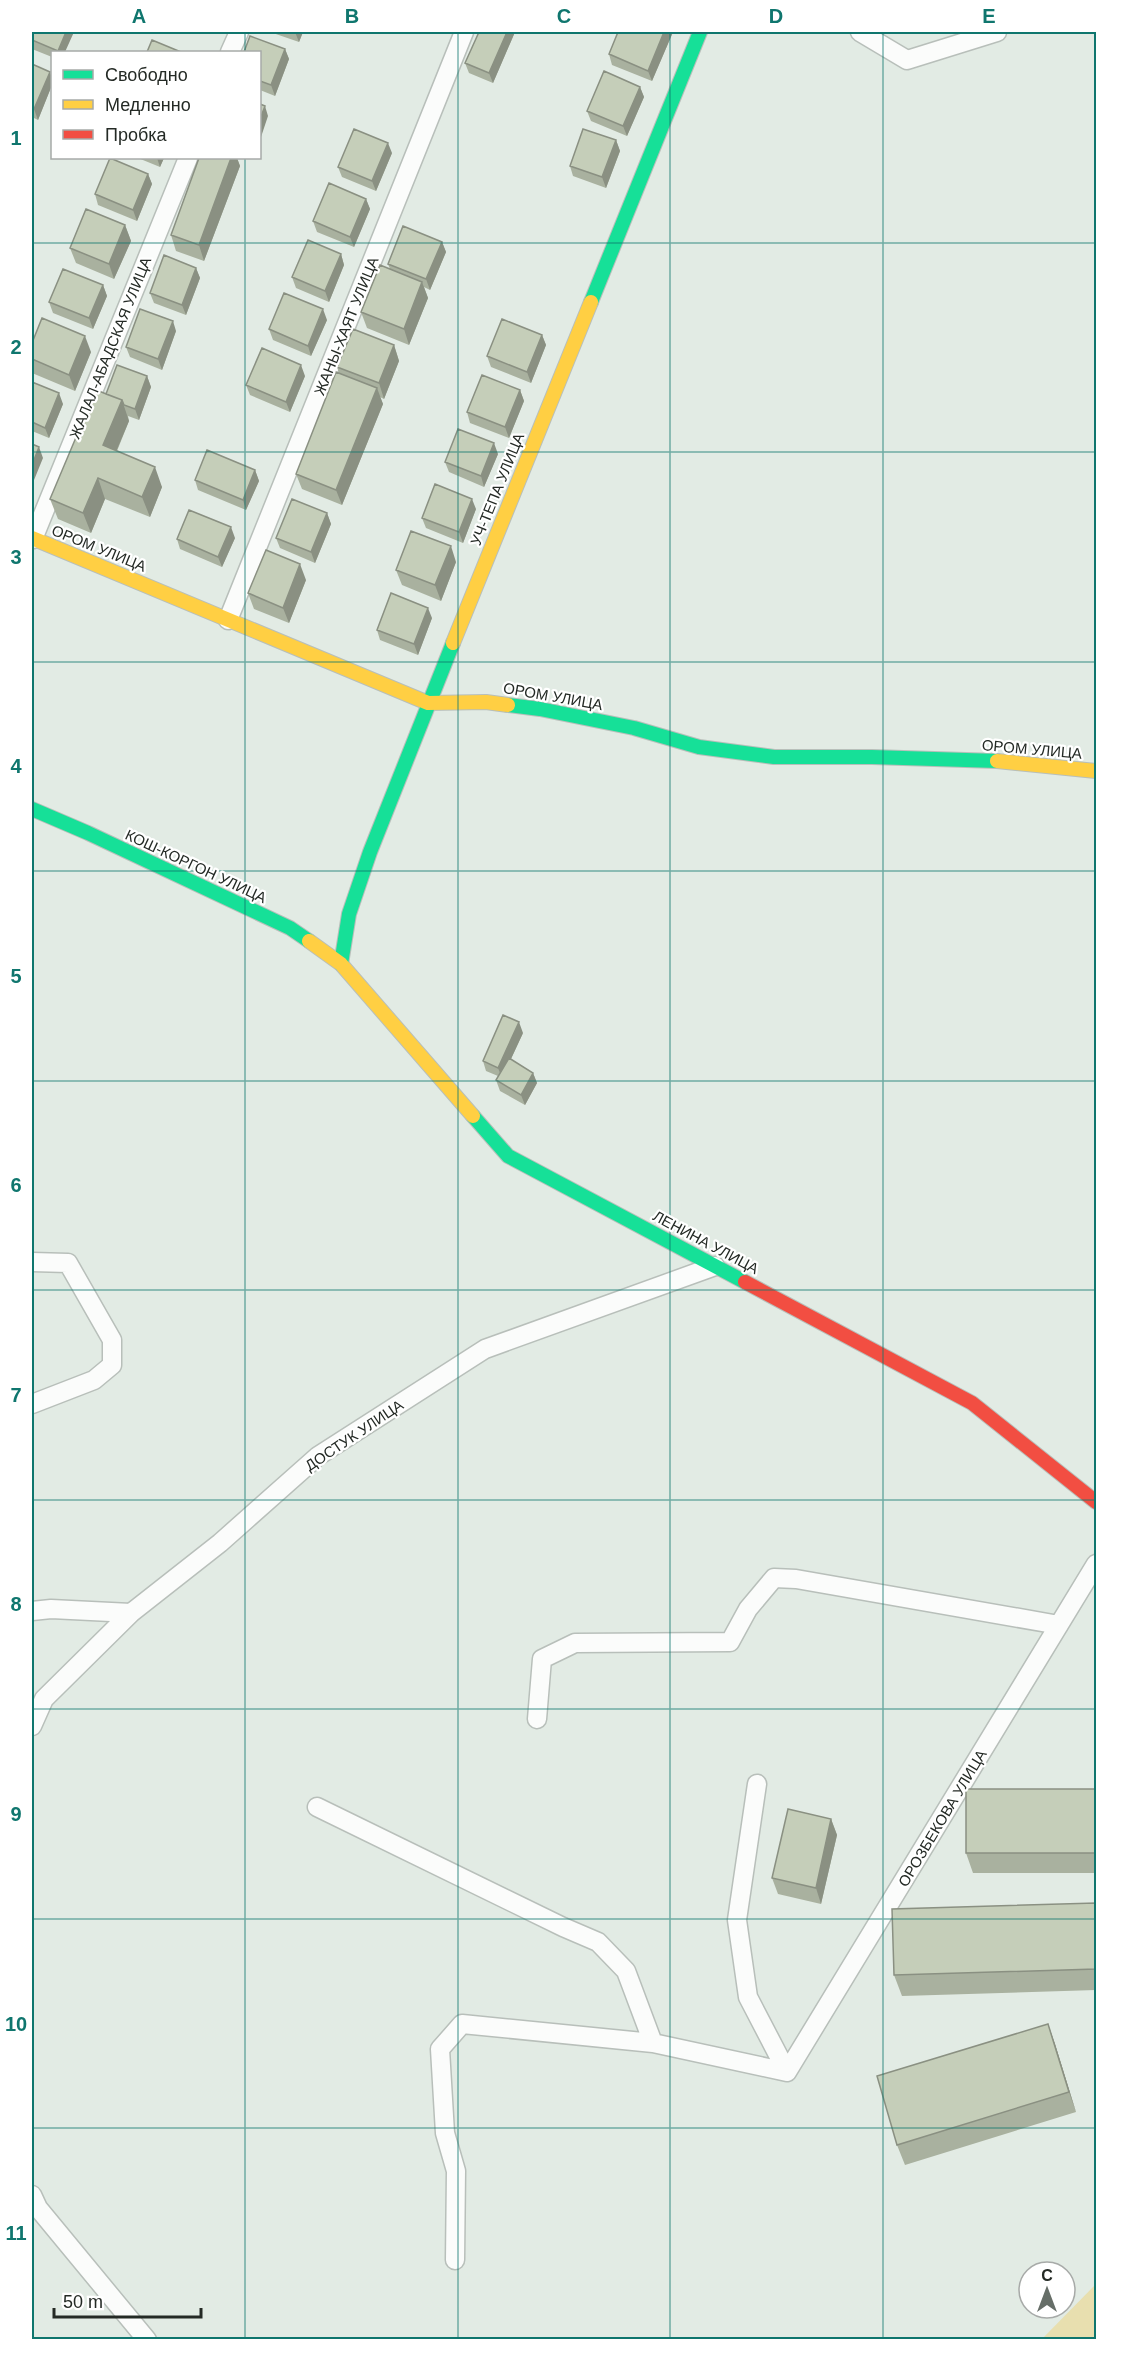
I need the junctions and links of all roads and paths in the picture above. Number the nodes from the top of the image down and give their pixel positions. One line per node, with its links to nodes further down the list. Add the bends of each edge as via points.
1 (239, 32): 6 (street)
2 (464, 32): 9 (street, ЖАНЫ-ХАЯТ УЛИЦА)
3 (700, 32): 10 (street, УЧ-ТЕПА УЛИЦА)
4 (860, 32): 5 (street, via 907,60)
5 (997, 32)
6 (231, 51)
7 (188, 159): 8 (street, ЖАЛАЛ-АБАДСКАЯ УЛИЦА)
8 (32, 539): 9 (street, ОРОМ УЛИЦА)
9 (228, 620): 10 (street, ОРОМ УЛИЦА)
10 (428, 702): 11 (street, ОРОМ УЛИЦА, via 486,702 540,709 634,728 699,747 774,757 1000,761); 13 (street, УЧ-ТЕПА УЛИЦА, via 366,862 349,914)
11 (1096, 771)
12 (32, 808): 13 (street, КОШ-КОРГОН УЛИЦА, via 290,928)
13 (341, 964): 15 (street, ЛЕНИНА УЛИЦА, via 508,1156)
14 (32, 1262): 16 (street, via 68,1263 112,1340 112,1365 94,1380)
15 (715, 1266): 17 (street, ЛЕНИНА УЛИЦА, via 972,1403); 20 (street, ДОСТУК УЛИЦА, via 485,1349 318,1456 220,1543)
16 (32, 1404)
17 (1096, 1502)
18 (1096, 1564): 21 (street, ОРОЗБЕКОВА УЛИЦА)
19 (32, 1611): 20 (street)
20 (131, 1612): 23 (street, ДОСТУК УЛИЦА, via 44,1699)
21 (1059, 1625): 22 (street, via 774,1578 748,1609 730,1642 575,1643 542,1659); 27 (street, ОРОЗБЕКОВА УЛИЦА)
22 (537, 1719)
23 (32, 1726)
24 (757, 1784): 27 (street, via 737,1920 748,1997)
25 (317, 1807): 26 (street, via 598,1942 626,1971)
26 (653, 2043): 27 (street); 29 (street, via 462,2024 440,2049 445,2133 456,2171)
27 (787, 2072)
28 (32, 2195): 30 (street, via 38,2208)
29 (455, 2260)
30 (147, 2340)

